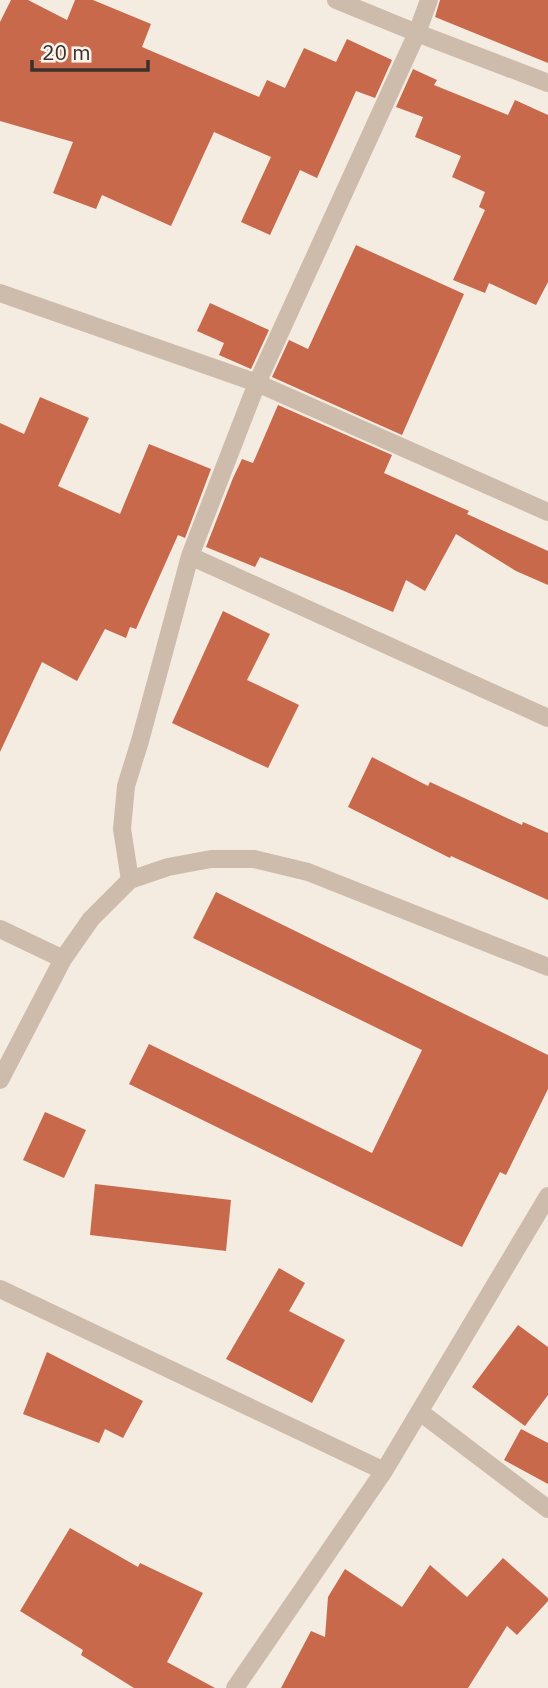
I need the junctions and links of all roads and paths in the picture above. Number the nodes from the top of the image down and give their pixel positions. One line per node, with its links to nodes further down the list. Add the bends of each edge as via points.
1 (336, 0): 3 (street)
2 (429, 0): 3 (street)
3 (417, 33): 4 (street); 6 (street)
4 (548, 83)
5 (0, 293): 6 (street)
6 (257, 383): 7 (street); 8 (street)
7 (548, 512)
8 (190, 556): 9 (street); 10 (street, via 126,786 122,829)
9 (548, 718)
10 (130, 880): 12 (street, via 90,919); 13 (street, via 211,859 254,859 308,872)
11 (0, 929): 12 (street)
12 (63, 959): 14 (street)
13 (548, 967)
14 (0, 1080)
15 (548, 1196): 17 (street)
16 (0, 1289): 18 (street)
17 (420, 1412): 18 (street); 19 (street)
18 (384, 1471): 20 (street)
19 (548, 1509)
20 (235, 1688)

